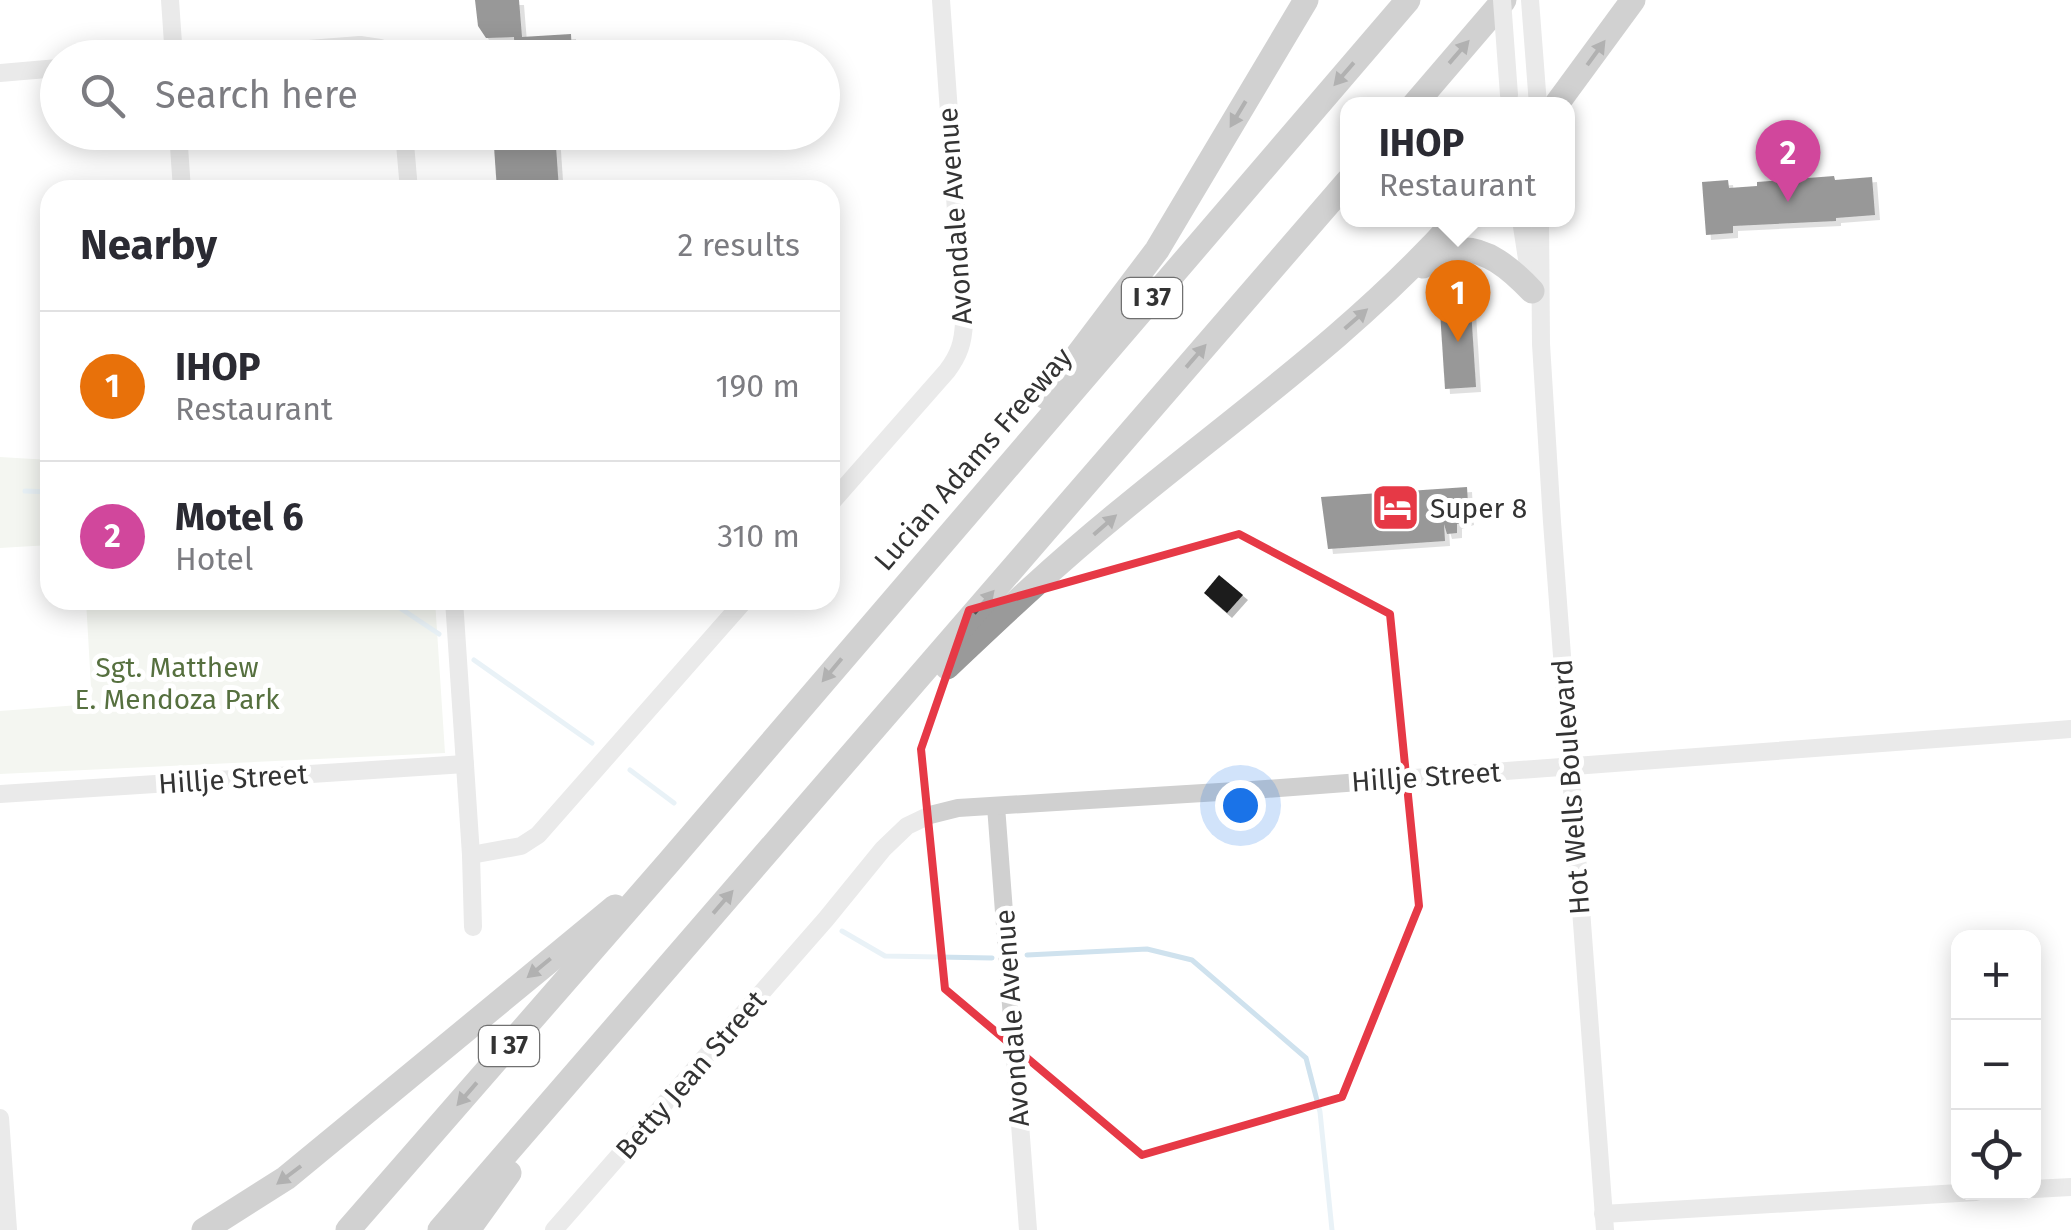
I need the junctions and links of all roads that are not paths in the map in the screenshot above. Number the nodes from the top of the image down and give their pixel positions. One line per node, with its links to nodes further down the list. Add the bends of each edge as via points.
1 (170, 0): 8 (street)
2 (941, 0): 26 (street, Avondale Avenue, via 963,341 947,371)
3 (1306, 0): 27 (highway, one-way to 27, via 1157,250)
4 (1408, 0): 27 (highway, Lucian Adams Freeway / I 37, one-way to 27)
5 (1503, 0): 11 (highway, one-way to 5); 12 (street, bridge)
6 (1530, 0): 13 (street)
7 (1633, 0): 14 (highway, one-way to 7)
8 (173, 40)
9 (40, 69): 10 (street)
10 (0, 72)
11 (1420, 97)
12 (1509, 97)
13 (1537, 97)
14 (1561, 97)
15 (179, 150): 17 (street)
16 (405, 150): 18 (street)
17 (181, 180)
18 (407, 180)
19 (1340, 190): 31 (highway, I 37, one-way to 19)
20 (1450, 227): 23 (highway)
21 (1522, 227): 24 (street, Hot Wells Boulevard)
22 (1540, 227): 25 (street, Hot Wells Boulevard)
23 (1409, 272): 24 (highway, via 1452,251 1476,251); 31 (highway, one-way to 23, via 1115,515)
24 (1532, 291): 25 (street, Hot Wells Boulevard)
25 (1541, 344): 33 (street, Hot Wells Boulevard)
26 (840, 493)
27 (895, 596): 37 (highway, Lucian Adams Freeway / I 37, one-way to 37)
28 (455, 610): 32 (street)
29 (737, 610): 36 (street, via 538,835 522,846)
30 (2071, 729): 33 (street, Hillje Street)
31 (852, 755): 40 (highway, I 37, one-way to 31)
32 (465, 764): 34 (street, Hillje Street); 36 (street)
33 (1568, 767): 35 (street, Hillje Street); 45 (street, Hot Wells Boulevard)
34 (0, 794)
35 (996, 806): 38 (street, Hillje Street, via 958,808 907,826); 52 (street, Avondale Avenue)
36 (471, 855): 39 (street)
37 (669, 862): 47 (highway, one-way to 47, via 286,1178); 48 (highway, Lucian Adams Freeway / I 37, one-way to 48)
38 (826, 919): 51 (street, Betty Jean Street)
39 (472, 926)
40 (659, 976): 49 (highway, I 37); 50 (highway)
41 (0, 1118): 46 (street)
42 (2071, 1187): 43 (street)
43 (2041, 1189)
44 (1951, 1194): 45 (street)
45 (1604, 1222)
46 (8, 1230)
47 (204, 1230)
48 (348, 1230)
49 (440, 1230)
50 (468, 1230)
51 (554, 1230)
52 (1028, 1230)

